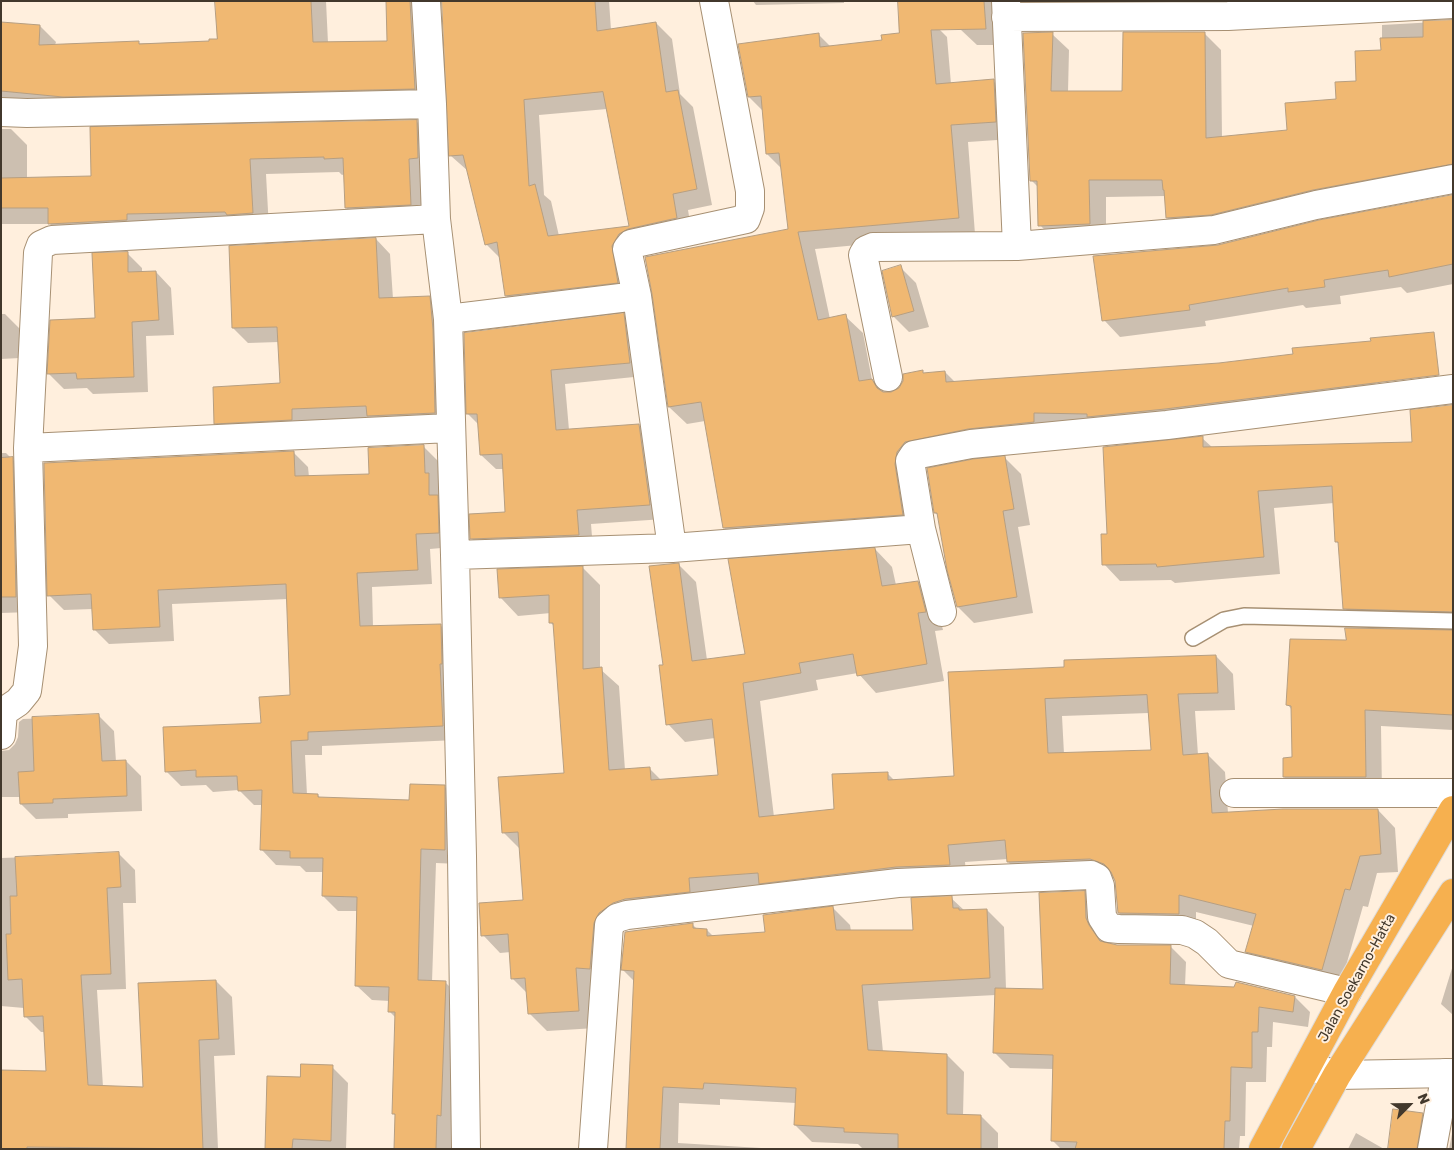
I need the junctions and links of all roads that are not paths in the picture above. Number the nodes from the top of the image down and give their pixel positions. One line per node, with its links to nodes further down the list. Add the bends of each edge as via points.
1 (426, 1): 5 (street)
2 (714, 1): 10 (street, via 750,192 750,208 746,219 631,244 627,249)
3 (1453, 4): 4 (street, via 1228,16)
4 (1006, 9): 9 (street)
5 (432, 104): 6 (street); 8 (street)
6 (1, 112)
7 (1453, 179): 9 (street, via 1316,205 1214,230)
8 (436, 219): 11 (street); 15 (street, via 52,240 41,245)
9 (1017, 246): 12 (street, via 873,247 866,250 863,255)
10 (637, 296): 11 (street); 17 (street)
11 (448, 319): 14 (street)
12 (888, 377)
13 (1453, 389): 16 (street, via 1166,425 971,444 921,453 910,461)
14 (450, 428): 15 (street); 18 (street)
15 (28, 448): 22 (street, via 33,646 27,691 3,712)
16 (922, 529): 17 (street); 19 (street)
17 (672, 548): 18 (street)
18 (455, 555): 31 (street)
19 (942, 612)
20 (1453, 621): 21 (lane, via 1244,616 1224,620)
21 (1193, 638)
22 (1, 735)
23 (1234, 793): 24 (street)
24 (1453, 793)
25 (1453, 810): 27 (highway, Jalan Soekarno-Hatta)
26 (1450, 903): 30 (highway)
27 (1347, 992): 28 (highway, Jalan Soekarno-Hatta); 32 (street, via 1229,964 1206,942 1182,930 1109,928 1102,917 1100,886 1097,878 1090,876 898,883 627,915 609,924)
28 (1308, 1066): 30 (street); 33 (highway, Jalan Soekarno-Hatta)
29 (1449, 1073): 30 (street); 35 (street)
30 (1336, 1075): 34 (highway)
31 (466, 1149)
32 (593, 1149)
33 (1263, 1149)
34 (1296, 1149)
35 (1432, 1149)

